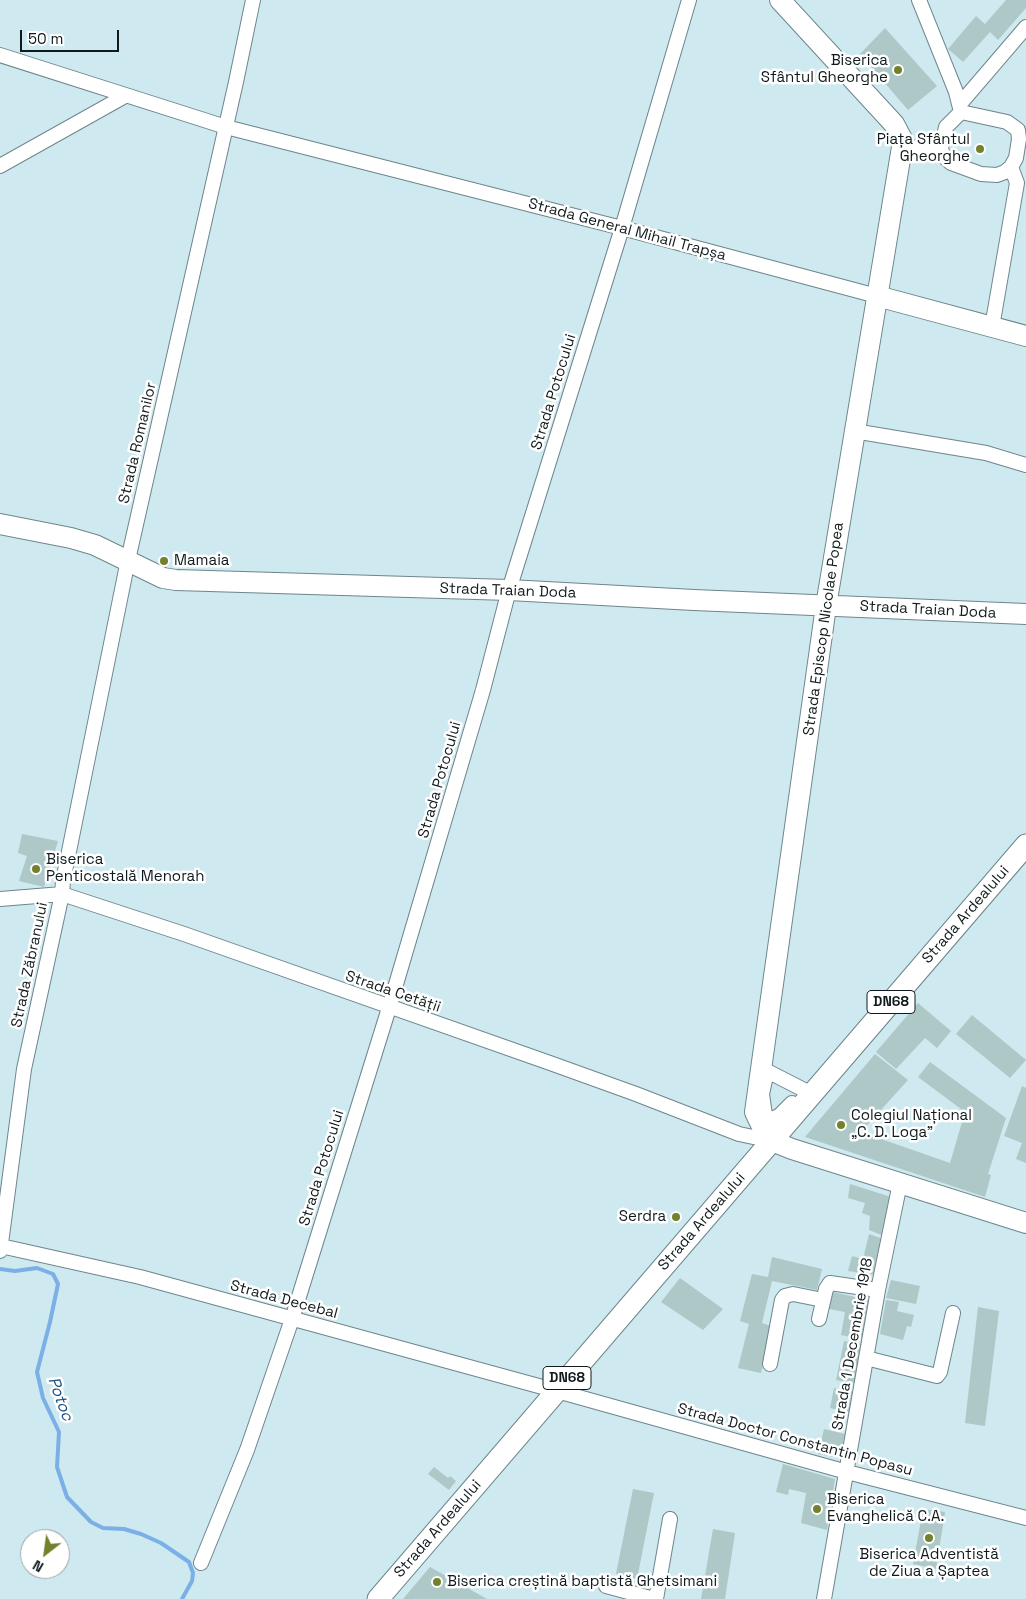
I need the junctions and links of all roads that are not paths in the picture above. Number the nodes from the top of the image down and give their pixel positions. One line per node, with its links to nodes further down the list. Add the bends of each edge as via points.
1 (253, 0): 9 (street, Strada Romanilor)
2 (689, 0): 15 (street, Strada Potocului)
3 (780, 0): 12 (main road, via 894,124 903,141)
4 (919, 0): 8 (street)
5 (1026, 28): 8 (street)
6 (0, 55): 7 (street, Strada General Mihail Trapșa)
7 (125, 96): 9 (street, Strada General Mihail Trapșa); 13 (street)
8 (960, 108): 10 (street, via 1007,122); 11 (street, via 946,127)
9 (226, 128): 15 (street, Strada General Mihail Trapșa); 22 (street, Strada Romanilor)
10 (1022, 130): 14 (street)
11 (941, 144): 12 (street); 14 (street, via 943,156 963,169 997,175)
12 (903, 149): 16 (main road, Strada Episcop Nicolae Popea)
13 (0, 166)
14 (1011, 167): 17 (street, via 1017,183)
15 (622, 228): 16 (street, Strada General Mihail Trapșa); 23 (street, Strada Potocului)
16 (877, 296): 17 (main road, Strada General Mihail Trapșa); 19 (main road, Strada Episcop Nicolae Popea)
17 (992, 327): 18 (main road, Strada General Mihail Trapșa)
18 (1026, 336)
19 (854, 431): 20 (street, via 986,453); 24 (main road, Strada Episcop Nicolae Popea)
20 (1026, 465)
21 (0, 524): 22 (main road, Strada Traian Doda, via 79,540)
22 (128, 560): 23 (main road, Strada Traian Doda, via 163,578 176,580); 27 (street, Strada Romanilor)
23 (509, 590): 24 (main road, Strada Traian Doda); 29 (street, Strada Potocului, via 483,690)
24 (826, 606): 25 (main road, Strada Traian Doda); 30 (main road, Strada Episcop Nicolae Popea)
25 (1026, 614)
26 (1026, 846): 31 (main road, Strada Ardealului / DN68)
27 (62, 894): 28 (street, Strada Cetății); 29 (street, Strada Cetății); 35 (street, Strada Zăbranului, via 24,1069)
28 (0, 899)
29 (389, 1008): 32 (street, Strada Cetății, via 636,1094 739,1134); 41 (street, Strada Potocului)
30 (763, 1070): 31 (street); 31 (street, via 762,1101 765,1115 771,1118 779,1116); 32 (main road, Strada Episcop Nicolae Popea, via 755,1112)
31 (808, 1092): 32 (main road, Strada Ardealului / DN68)
32 (772, 1141): 33 (main road); 44 (main road, Strada Ardealului / DN68)
33 (900, 1183): 34 (main road); 37 (street, Strada 1 Decembrie 1918)
34 (1026, 1223)
35 (1, 1246): 36 (street, Strada Zăbranului); 41 (street, Strada Decebal, via 140,1277)
36 (0, 1251)
37 (878, 1290): 38 (street, via 830,1283); 42 (street, Strada 1 Decembrie 1918)
38 (823, 1300): 40 (street); 43 (street, via 793,1294 785,1296 780,1306)
39 (953, 1313): 42 (street, via 937,1376)
40 (819, 1319)
41 (292, 1320): 44 (street, Strada Decebal); 48 (street, Strada Potocului, via 247,1450)
42 (866, 1358): 45 (street, Strada 1 Decembrie 1918)
43 (770, 1364)
44 (557, 1391): 45 (street, Strada Doctor Constantin Popasu); 50 (main road, Strada Ardealului / DN68)
45 (846, 1472): 46 (street, Strada Doctor Constantin Popasu); 52 (street, Strada 1 Decembrie 1918)
46 (1026, 1518)
47 (670, 1520): 51 (street)
48 (201, 1563)
49 (606, 1586): 51 (street)
50 (378, 1599)
51 (655, 1599)
52 (824, 1599)

